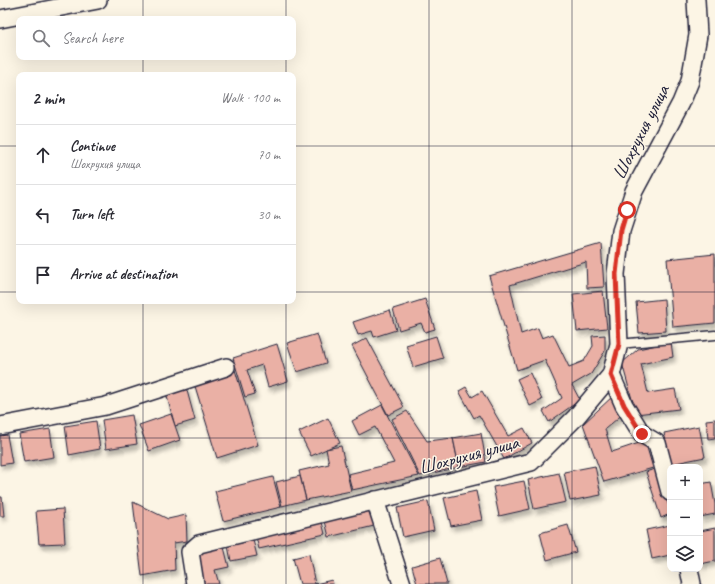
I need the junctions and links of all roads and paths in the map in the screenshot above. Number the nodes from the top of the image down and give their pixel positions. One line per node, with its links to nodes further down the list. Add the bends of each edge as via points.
1 (98, 0): 3 (street)
2 (696, 0): 5 (street, Шохрухия улица, via 698,35 690,81 634,191 621,230 616,274)
3 (0, 19)
4 (715, 335): 5 (lane)
5 (619, 344): 7 (street, Шохрухия улица)
6 (226, 367): 8 (street, via 106,406)
7 (611, 375): 9 (street, via 624,405 642,434 657,443); 10 (street, Шохрухия улица, via 576,417 531,462)
8 (0, 426)
9 (667, 481)
10 (375, 500): 12 (street, Шохрухия улица, via 199,544 190,552); 13 (street)
11 (690, 572): 14 (street)
12 (194, 584)
13 (402, 584)
14 (692, 584)

